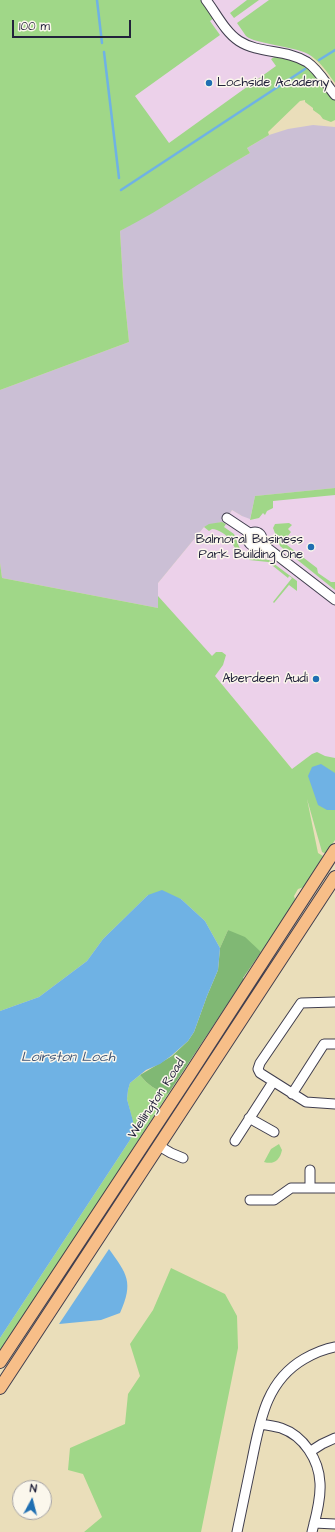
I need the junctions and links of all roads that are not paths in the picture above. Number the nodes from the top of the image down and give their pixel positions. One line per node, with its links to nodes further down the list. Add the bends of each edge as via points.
1 (206, 0): 2 (street, via 234,37 250,46 304,61 316,70)
2 (335, 95)
3 (227, 518): 4 (street, via 251,534 248,539 251,545 261,543)
4 (335, 600)
5 (335, 850): 22 (main road, Wellington Road)
6 (335, 877): 15 (main road, Wellington Road)
7 (335, 1002): 9 (street, via 301,1004 260,1063 260,1073)
8 (335, 1044): 10 (street, via 324,1044)
9 (273, 1082): 10 (street); 12 (street)
10 (292, 1094): 11 (street, via 311,1104)
11 (335, 1104)
12 (249, 1118): 13 (street); 14 (street)
13 (274, 1132)
14 (235, 1141)
15 (159, 1146): 16 (street); 23 (main road, Wellington Road)
16 (183, 1158)
17 (310, 1170): 18 (street)
18 (310, 1188): 19 (street); 20 (street, via 291,1188 274,1200)
19 (335, 1188)
20 (250, 1200)
21 (335, 1348): 24 (street, via 306,1358 280,1378 266,1403)
22 (0, 1362)
23 (0, 1388)
24 (260, 1424): 26 (street, via 286,1431); 29 (street)
25 (335, 1438): 26 (street)
26 (311, 1451): 28 (street, via 317,1464 320,1483)
27 (335, 1524): 28 (street)
28 (313, 1528)
29 (237, 1532)

